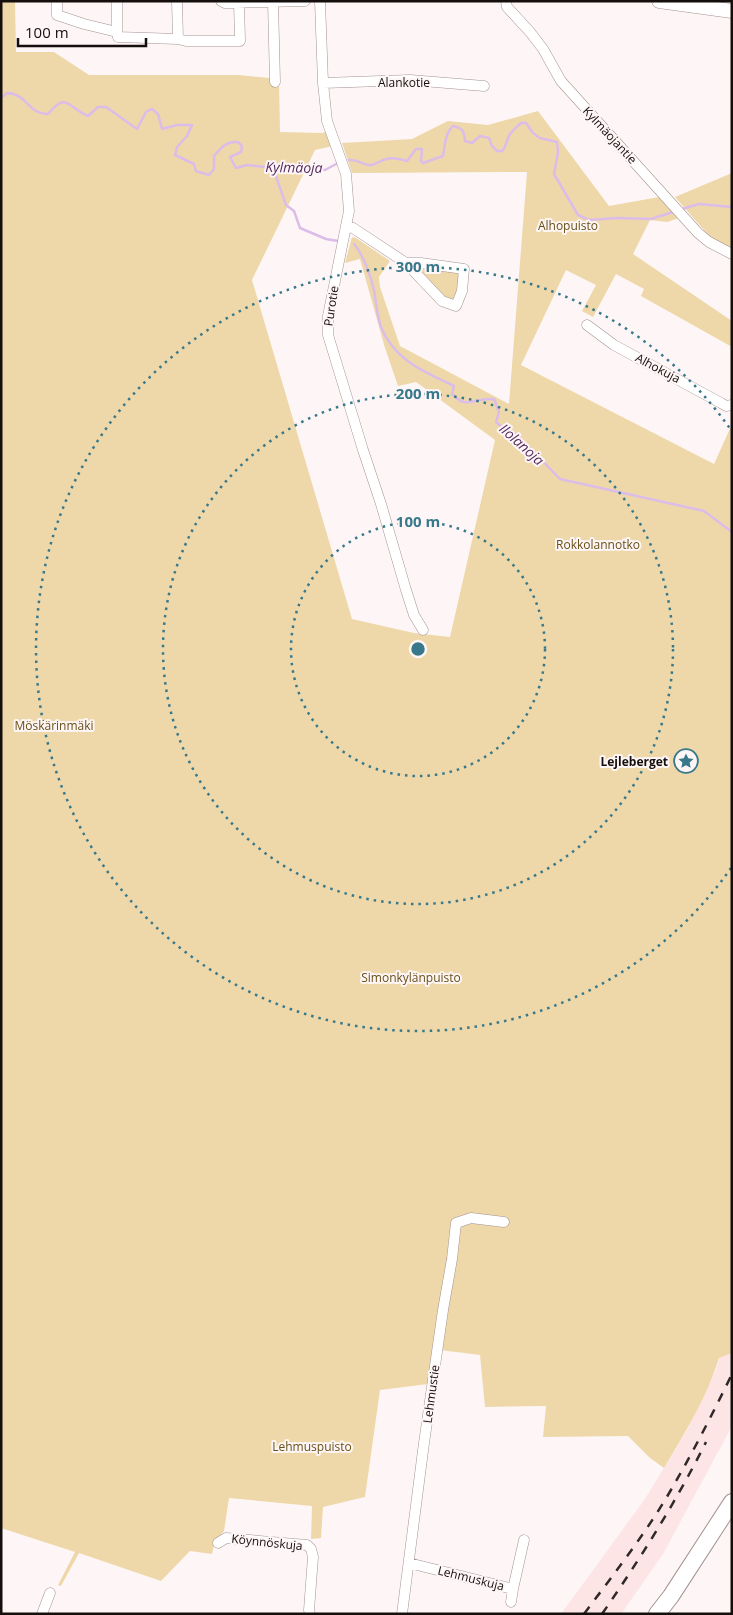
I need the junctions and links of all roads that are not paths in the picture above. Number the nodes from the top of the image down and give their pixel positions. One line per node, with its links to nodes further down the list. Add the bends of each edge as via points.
1 (57, 1): 13 (street, via 58,16)
2 (117, 1): 13 (street)
3 (177, 1): 14 (street)
4 (221, 1): 10 (street)
5 (255, 1): 10 (street); 11 (street)
6 (305, 1): 11 (street)
7 (320, 1): 16 (street, Purotie)
8 (506, 1): 19 (street, Kylmäojantie, via 543,49 561,81 583,107 698,233)
9 (659, 1): 12 (main road)
10 (240, 2): 14 (street, via 240,41)
11 (273, 2): 15 (street)
12 (732, 11)
13 (117, 32): 14 (street, via 118,37)
14 (178, 39)
15 (275, 82)
16 (323, 83): 17 (street, Alankotie, via 410,80); 18 (street, Purotie, via 327,120 346,174)
17 (484, 86)
18 (347, 227): 20 (street, via 360,232); 23 (street, Purotie, via 326,325 406,590)
19 (732, 254)
20 (406, 263): 20 (street, via 442,301 456,306 462,292 464,269)
21 (587, 325): 22 (street, Alhokuja, via 614,345 726,406)
22 (732, 405)
23 (423, 630)
24 (504, 1222): 28 (street, Lehmustie, via 470,1218 456,1222)
25 (732, 1502): 35 (main road)
26 (524, 1540): 29 (street, Lehmuskuja)
27 (218, 1543): 33 (street, Köynnöskuja, via 226,1538 307,1545 314,1557)
28 (410, 1563): 29 (street, Lehmuskuja); 34 (street, Lehmustie)
29 (513, 1589): 31 (street)
30 (50, 1593): 32 (street)
31 (511, 1602)
32 (46, 1611)
33 (310, 1614)
34 (402, 1614)
35 (657, 1614)

